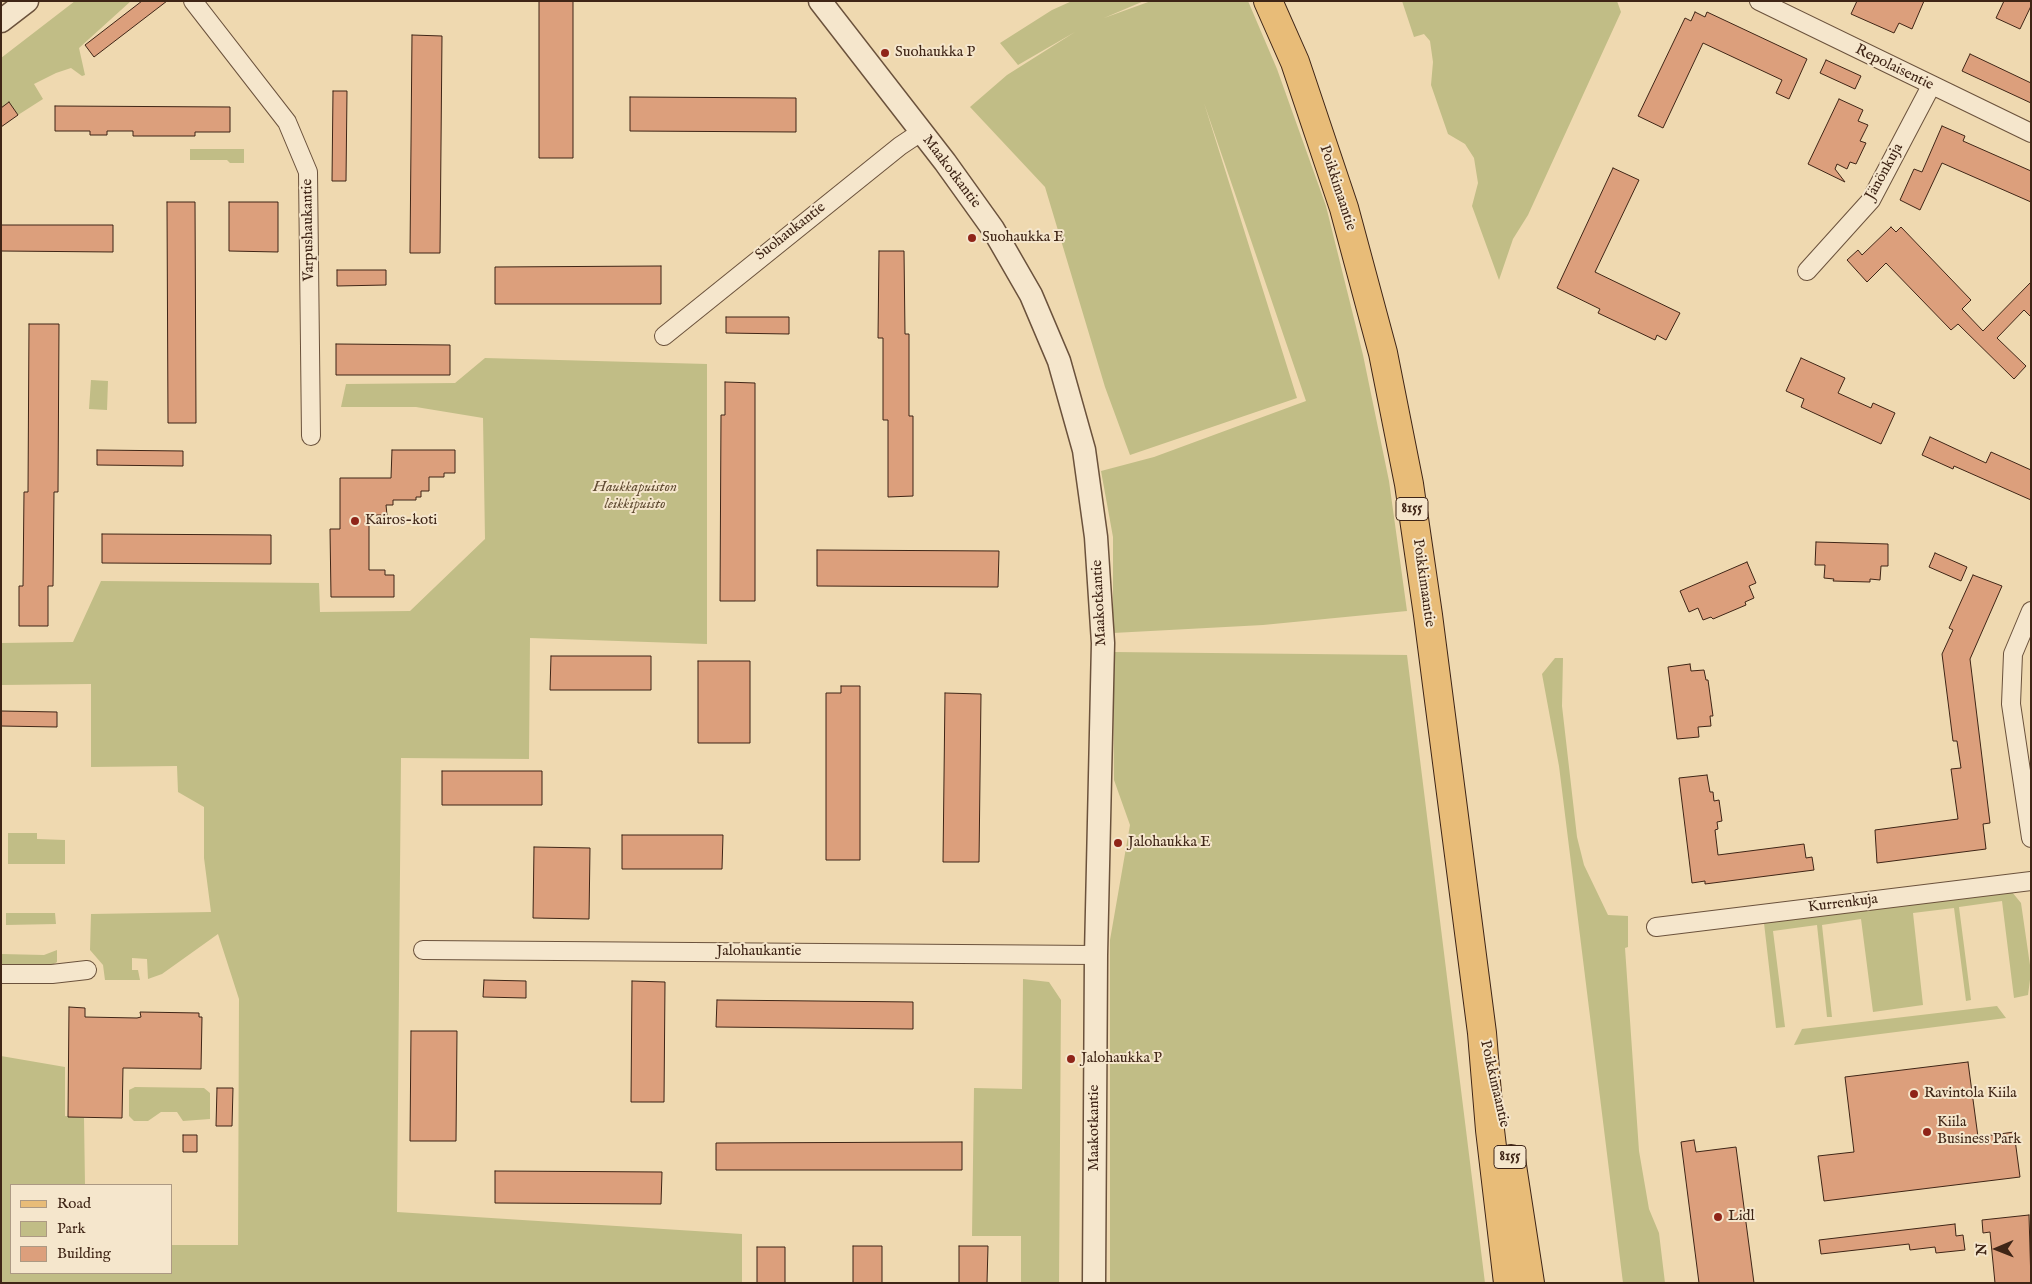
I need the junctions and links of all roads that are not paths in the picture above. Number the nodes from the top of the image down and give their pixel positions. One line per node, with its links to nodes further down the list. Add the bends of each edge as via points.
1 (28, 1): 6 (street)
2 (193, 1): 12 (street, Varpushaukantie, via 287,122 308,172)
3 (820, 1): 8 (street, Maakotkantie)
4 (1268, 1): 21 (main road, Poikkimaantie / 8155, via 1294,62 1344,208 1383,353 1409,484)
5 (1759, 1): 7 (street, Repolaisentie)
6 (1, 21)
7 (1931, 86): 9 (street, Repolaisentie); 10 (street, Jänönkuja, via 1871,200)
8 (922, 132): 11 (street, Suohaukantie, via 892,152); 18 (street, Maakotkantie, via 993,229 1031,295 1059,361 1084,450 1096,537 1103,643)
9 (2031, 133)
10 (1807, 271)
11 (664, 336)
12 (311, 436)
13 (2031, 611): 14 (street, via 2013,654 2011,704)
14 (2031, 838)
15 (2031, 881): 16 (street, Kurrenkuja)
16 (1656, 927)
17 (423, 950): 18 (street, Jalohaukantie)
18 (1096, 955): 22 (street, Maakotkantie)
19 (87, 970): 20 (street)
20 (1, 974)
21 (1482, 1033): 23 (main road, Poikkimaantie / 8155); 24 (main road, Poikkimaantie / 8155, via 1509,1151)
22 (1094, 1283)
23 (1508, 1283)
24 (1530, 1283)

